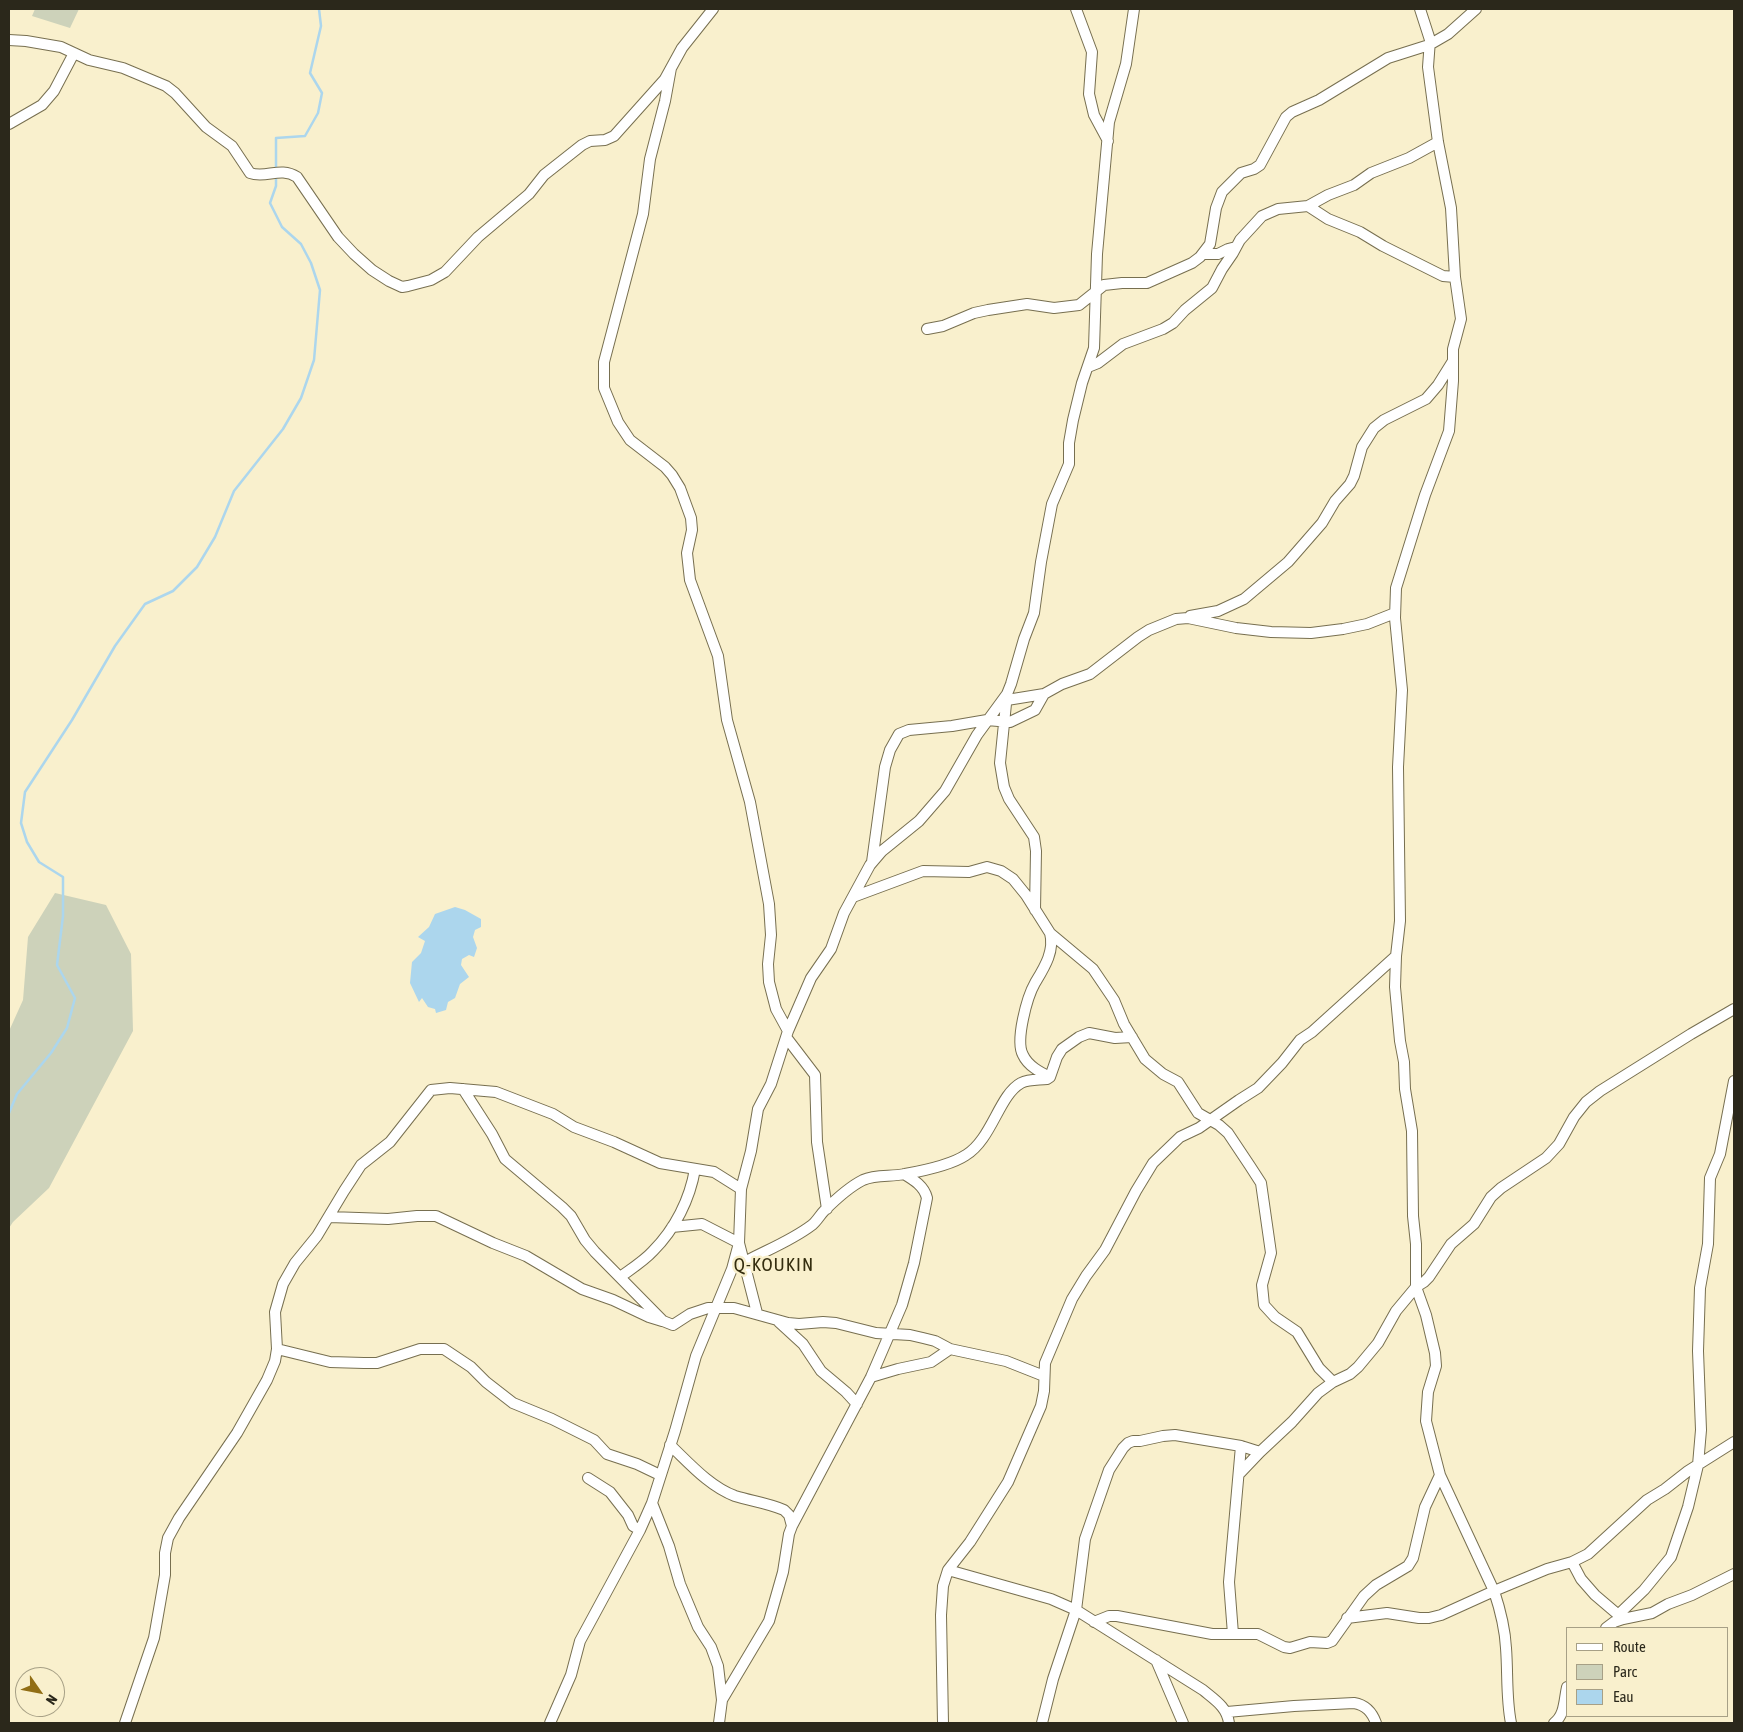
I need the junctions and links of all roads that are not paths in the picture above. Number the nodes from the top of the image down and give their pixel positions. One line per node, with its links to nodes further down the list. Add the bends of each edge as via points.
1 (713, 9): 9 (street, via 682,48)
2 (1076, 9): 11 (street, via 1092,52 1089,94 1094,115)
3 (1134, 9): 11 (street, via 1126,64 1112,109)
4 (1420, 9): 7 (street)
5 (1476, 9): 7 (street, via 1457,27)
6 (9, 40): 8 (street, via 38,42)
7 (1429, 45): 12 (street, via 1428,66); 15 (street, via 1388,58 1286,117 1260,165 1241,173 1222,192 1210,244)
8 (74, 53): 9 (street, via 124,68 171,89 206,127 232,146 250,173 280,172 297,177 345,244 372,270 402,286 431,280 445,272 478,237 529,194 548,171 586,142 614,136 658,88); 10 (street, via 48,98 35,110)
9 (671, 68): 33 (street, via 650,159 642,214 604,362 604,388 618,422 630,440 672,475 691,518 687,553 690,580 718,656 727,720 750,802 769,904 769,982)
10 (9, 124)
11 (1108, 141): 17 (street)
12 (1438, 142): 13 (street); 16 (street, via 1450,208)
13 (1308, 206): 14 (street, via 1269,212 1248,230); 16 (street, via 1443,276)
14 (1236, 247): 15 (street, via 1218,254); 20 (street, via 1212,288 1168,326 1130,341)
15 (1204, 254): 17 (street, via 1156,280 1140,284 1109,284)
16 (1454, 277): 19 (street, via 1461,312)
17 (1095, 292): 18 (street, via 1079,305 1054,308 1027,304 988,310); 20 (street, via 1094,348)
18 (927, 329)
19 (1453, 360): 21 (street, via 1449,431 1396,588); 22 (street, via 1426,399 1374,428 1362,447 1350,484 1288,562 1244,599)
20 (1088, 367): 24 (street, via 1073,420 1068,464 1052,504 1034,613)
21 (1395, 613): 22 (street, via 1344,630 1311,633 1245,629); 31 (street, via 1402,690 1398,767 1400,921)
22 (1188, 618): 23 (street, via 1176,619 1149,630 1094,672)
23 (1044, 694): 24 (street); 26 (street, via 1035,710)
24 (1007, 697): 25 (street); 26 (street)
25 (987, 720): 26 (street); 27 (street, via 938,801); 27 (street, via 908,730 896,737 885,767)
26 (1004, 722): 29 (street, via 1000,752 1002,775 1009,799 1034,838)
27 (872, 862): 28 (street)
28 (853, 897): 29 (street, via 923,871 969,872 987,867 1013,879); 33 (street, via 831,949 814,972)
29 (1035, 911): 30 (street)
30 (1050, 933): 34 (street, via 1094,969); 35 (street, via 1052,945 1046,964 1024,1012 1021,1047 1023,1057)
31 (1396, 956): 38 (street, via 1300,1040 1263,1085); 49 (street, via 1396,1009 1412,1131)
32 (1734, 1009): 49 (street, via 1586,1102 1559,1144 1546,1158 1491,1197 1474,1224 1451,1244 1429,1277)
33 (787, 1034): 41 (street, via 771,1084 758,1109); 42 (street, via 815,1075 817,1142)
34 (1132, 1037): 35 (street, via 1114,1038 1089,1033 1079,1037 1062,1048); 38 (street, via 1145,1060 1178,1082 1198,1113)
35 (1050, 1077): 40 (street, via 1027,1081 1014,1089 976,1149 965,1157)
36 (1734, 1081): 65 (street, via 1720,1154 1710,1178 1708,1244 1700,1288 1701,1430)
37 (464, 1089): 39 (street, via 496,1092 660,1163); 43 (street, via 431,1090 390,1142 361,1165); 48 (street, via 505,1159 571,1216 585,1240)
38 (1210, 1120): 57 (street, via 1176,1141 1146,1172 1105,1250 1072,1299 1050,1350); 59 (street, via 1228,1134 1261,1183 1271,1253 1262,1285 1264,1305 1297,1332 1319,1368)
39 (695, 1169): 41 (street, via 714,1172); 44 (street, via 689,1196)
40 (904, 1174): 42 (street, via 863,1180); 54 (street, via 921,1186 927,1198 909,1283)
41 (741, 1188): 45 (street)
42 (827, 1209): 46 (street, via 813,1224 788,1241)
43 (329, 1217): 52 (street, via 388,1219 436,1216 526,1256 582,1289); 55 (street, via 283,1284 275,1312)
44 (672, 1227): 45 (street, via 702,1224); 48 (street, via 652,1252)
45 (739, 1243): 46 (street); 47 (street)
46 (744, 1261): 47 (street); 51 (street)
47 (732, 1269): 50 (street)
48 (620, 1277): 52 (street)
49 (1416, 1287): 59 (street, via 1358,1367); 68 (street, via 1435,1353 1436,1366 1428,1392 1426,1421)
50 (715, 1307): 51 (street); 52 (street, via 690,1314 673,1325); 62 (street, via 696,1356)
51 (757, 1313): 53 (street)
52 (663, 1321)
53 (778, 1322): 54 (street, via 836,1323); 60 (street, via 803,1344 821,1371)
54 (890, 1335): 56 (street, via 923,1338); 58 (street)
55 (277, 1349): 67 (street, via 330,1362 377,1363 420,1349 444,1349 513,1403 594,1440 607,1454); 87 (street, via 267,1380 245,1419 168,1538 154,1638)
56 (950, 1349): 57 (street, via 1006,1361); 58 (street, via 931,1362)
57 (1044, 1376): 74 (street, via 1041,1406 1008,1482)
58 (871, 1377): 60 (street)
59 (1333, 1382): 64 (street)
60 (856, 1404): 71 (street)
61 (1734, 1442): 65 (street)
62 (670, 1445): 67 (street); 71 (street, via 704,1477 726,1492 784,1510)
63 (1241, 1446): 64 (street); 66 (street); 77 (street, via 1175,1435 1128,1443 1110,1470 1085,1539)
64 (1260, 1452): 66 (street)
65 (1698, 1465): 73 (street, via 1646,1500 1594,1549); 78 (street, via 1671,1557)
66 (1240, 1473): 82 (street, via 1229,1582)
67 (660, 1475): 70 (street)
68 (1440, 1476): 76 (street); 79 (street, via 1425,1507 1413,1558 1408,1566 1376,1585)
69 (588, 1478): 72 (street, via 610,1492 633,1526)
70 (652, 1503): 72 (street); 85 (street, via 698,1627 716,1660)
71 (792, 1526): 85 (street, via 783,1572 768,1621)
72 (640, 1530): 88 (street, via 580,1641 571,1675)
73 (1572, 1562): 76 (street); 78 (street, via 1595,1595)
74 (948, 1570): 77 (street); 90 (street, via 942,1598)
75 (1734, 1574): 78 (street, via 1652,1613)
76 (1494, 1591): 79 (street, via 1429,1618 1387,1613); 95 (street, via 1506,1640)
77 (1076, 1610): 80 (street); 91 (street)
78 (1621, 1616): 81 (street)
79 (1347, 1618): 82 (street, via 1337,1636 1328,1643 1310,1642 1284,1647 1258,1634)
80 (1094, 1622): 82 (street, via 1117,1616 1212,1634); 83 (street)
81 (1607, 1627)
82 (1233, 1634)
83 (1155, 1659): 86 (street, via 1203,1690); 92 (street)
84 (1566, 1692): 96 (street, via 1562,1714)
85 (722, 1700): 89 (street)
86 (1227, 1712): 93 (street); 94 (street, via 1354,1703 1362,1704)
87 (125, 1723)
88 (550, 1723)
89 (719, 1723)
90 (943, 1723)
91 (1042, 1723)
92 (1183, 1723)
93 (1229, 1723)
94 (1376, 1723)
95 (1511, 1723)
96 (1554, 1723)

